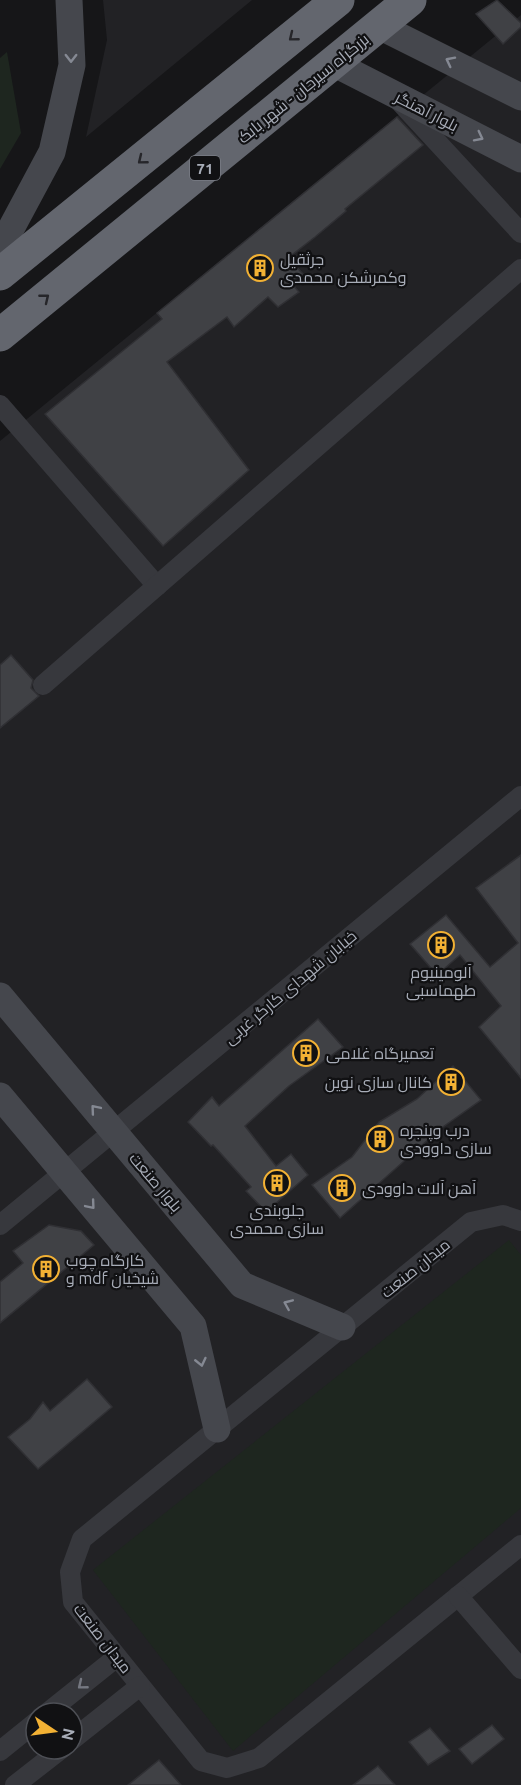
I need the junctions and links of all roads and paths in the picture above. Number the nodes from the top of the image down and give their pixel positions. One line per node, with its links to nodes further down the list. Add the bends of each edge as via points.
1 (69, 0): 10 (street, one-way to 10, via 72,65 52,152)
2 (338, 0): 12 (highway, one-way to 12)
3 (410, 0): 4 (highway, بزرگراه سیرجان - شهر بابک / 71)
4 (379, 26): 5 (highway, بزرگراه سیرجان - شهر بابک / 71); 7 (street, one-way to 4)
5 (333, 63): 6 (street, بلوار آهنگر); 13 (highway, بزرگراه سیرجان - شهر بابک / 71, one-way to 5)
6 (394, 94): 8 (street, بلوار آهنگر, one-way to 8); 9 (street)
7 (521, 97)
8 (521, 159)
9 (521, 234)
10 (0, 249)
11 (521, 269): 15 (street)
12 (0, 274)
13 (0, 335)
14 (0, 405): 15 (street)
15 (157, 586): 16 (street)
16 (43, 685)
17 (521, 796): 20 (street, خیابان شهدای کارگر غربی)
18 (0, 996): 20 (street, بلوار صنعت, one-way to 18)
19 (0, 1096): 21 (street)
20 (114, 1132): 21 (street, خیابان شهدای کارگر غربی); 24 (street, بلوار صنعت, one-way to 20, via 242,1285)
21 (61, 1175): 23 (street, خیابان شهدای کارگر غربی); 25 (street, one-way to 25, via 193,1326)
22 (521, 1221): 24 (street, میدان صنعت, via 503,1215 471,1222)
23 (0, 1225)
24 (342, 1327): 25 (street, میدان صنعت)
25 (217, 1430): 28 (street, میدان صنعت, via 82,1539 70,1572 73,1602)
26 (521, 1545): 27 (street, میدان صنعت)
27 (458, 1596): 29 (street); 30 (street, میدان صنعت, via 259,1758 227,1768 201,1761)
28 (117, 1657): 30 (street, میدان صنعت); 31 (street, one-way to 31)
29 (521, 1669)
30 (140, 1686): 32 (street)
31 (62, 1701)
32 (84, 1730)
33 (24, 1732): 34 (street)
34 (0, 1751)
35 (46, 1761): 36 (street)
36 (15, 1785)

